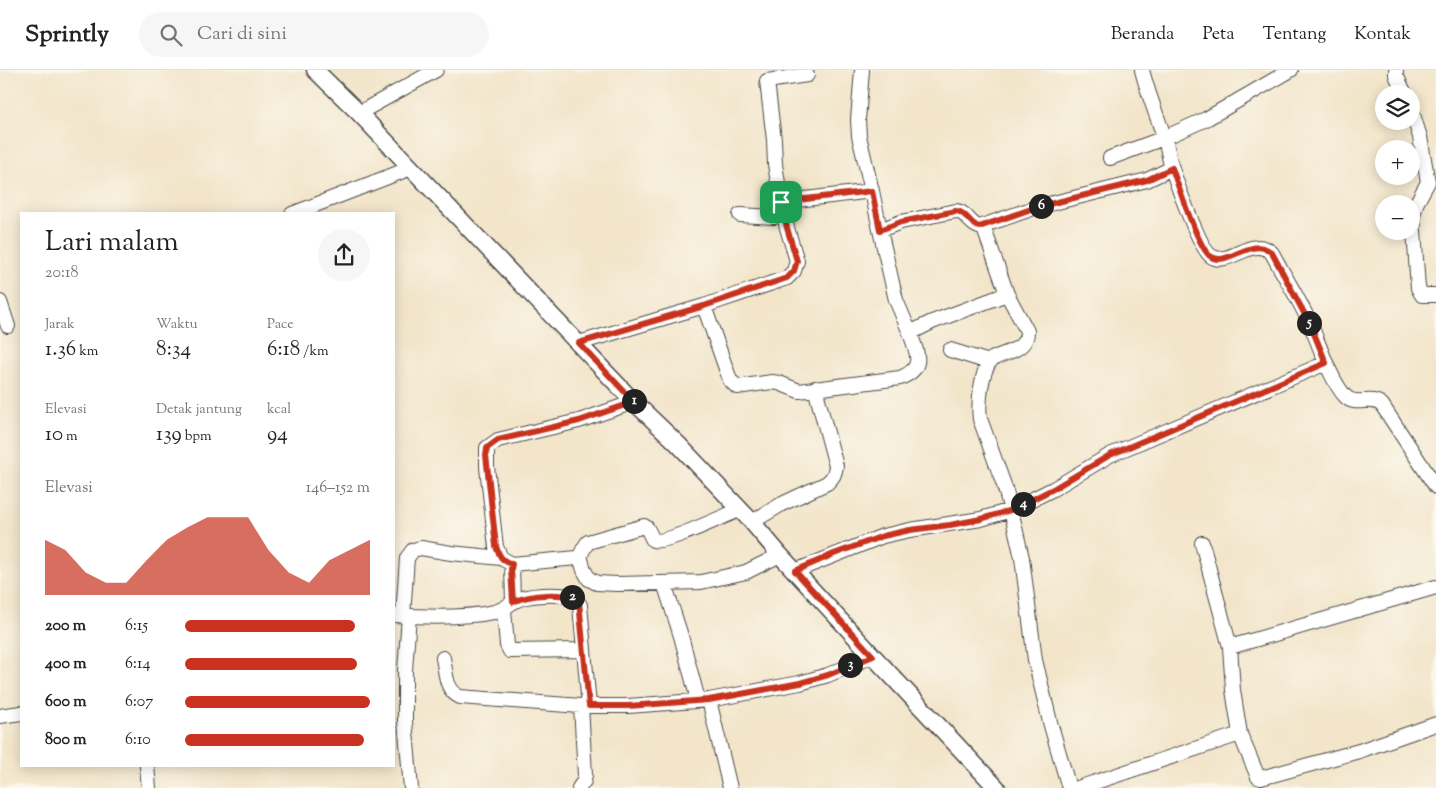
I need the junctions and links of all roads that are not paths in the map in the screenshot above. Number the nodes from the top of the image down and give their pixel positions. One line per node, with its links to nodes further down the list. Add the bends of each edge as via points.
1 (315, 70): 10 (street)
2 (436, 70): 10 (street)
3 (862, 70): 16 (street, via 859,136)
4 (1142, 70): 12 (street)
5 (1291, 70): 12 (street, via 1206,119)
6 (1396, 70): 9 (street)
7 (767, 75): 8 (street); 17 (street, via 775,164)
8 (807, 75)
9 (1401, 85)
10 (359, 113): 14 (street)
11 (1418, 130): 23 (street, via 1428,182 1413,216 1418,288 1422,296)
12 (1164, 138): 13 (street); 15 (street)
13 (1110, 158)
14 (411, 168): 18 (street); 28 (street)
15 (1172, 168): 20 (street, via 1147,180 1037,207); 31 (street, via 1195,229 1209,255 1224,258 1262,247 1272,253 1311,326)
16 (872, 191): 17 (street); 21 (street)
17 (783, 208): 19 (street, via 774,217); 25 (street, via 797,261 791,275)
18 (297, 212)
19 (740, 215)
20 (983, 226): 21 (street, via 974,226 963,213 956,211 901,222); 22 (street)
21 (880, 230): 27 (street, via 896,300)
22 (1007, 294): 27 (street); 30 (street, via 1028,337 1023,345)
23 (1436, 296)
24 (0, 302): 26 (street)
25 (704, 306): 28 (street); 32 (street, via 734,386 772,382 799,391)
26 (10, 325)
27 (910, 333): 32 (street, via 918,361 907,375)
28 (579, 343): 33 (street)
29 (950, 350): 30 (street)
30 (989, 362): 36 (street, via 982,387 980,419)
31 (1326, 363): 34 (street, via 1348,399 1355,402 1373,400 1382,405); 36 (street, via 1110,455)
32 (815, 388): 37 (street, via 836,466 832,479)
33 (634, 402): 35 (street); 41 (street, via 579,421 498,440 487,448 496,546)
34 (1436, 487)
35 (739, 510): 37 (street); 40 (street, via 658,541 653,540 645,526 596,540 586,544)
36 (1011, 510): 42 (street, via 981,519 883,536); 63 (street, via 1022,558 1035,660)
37 (752, 522): 39 (street)
38 (1202, 543): 47 (street)
39 (780, 555): 42 (street); 43 (street, via 746,572 722,578)
40 (580, 556): 41 (street, via 567,560); 43 (street, via 592,582)
41 (506, 561): 45 (street, via 511,569); 46 (street, via 421,548 413,550 407,558)
42 (795, 571): 49 (street)
43 (664, 583): 51 (street)
44 (1436, 587): 47 (street)
45 (509, 606): 46 (street, via 472,615); 48 (street, via 506,643 510,650); 48 (street, via 524,598 540,595 577,599)
46 (402, 616): 59 (street)
47 (1230, 647): 56 (street)
48 (584, 650): 52 (street)
49 (873, 656): 51 (street, via 800,683); 62 (street)
50 (443, 658): 52 (street, via 447,683 454,695)
51 (703, 700): 52 (street); 61 (street)
52 (585, 706): 60 (street, via 585,775)
53 (20, 713): 54 (street)
54 (0, 716)
55 (1436, 724): 56 (street, via 1359,751 1261,778 1255,773)
56 (1240, 734): 64 (street)
57 (147, 767): 58 (street)
58 (148, 788)
59 (411, 788)
60 (579, 788)
61 (730, 788)
62 (997, 788)
63 (1069, 788)
64 (1078, 788)

